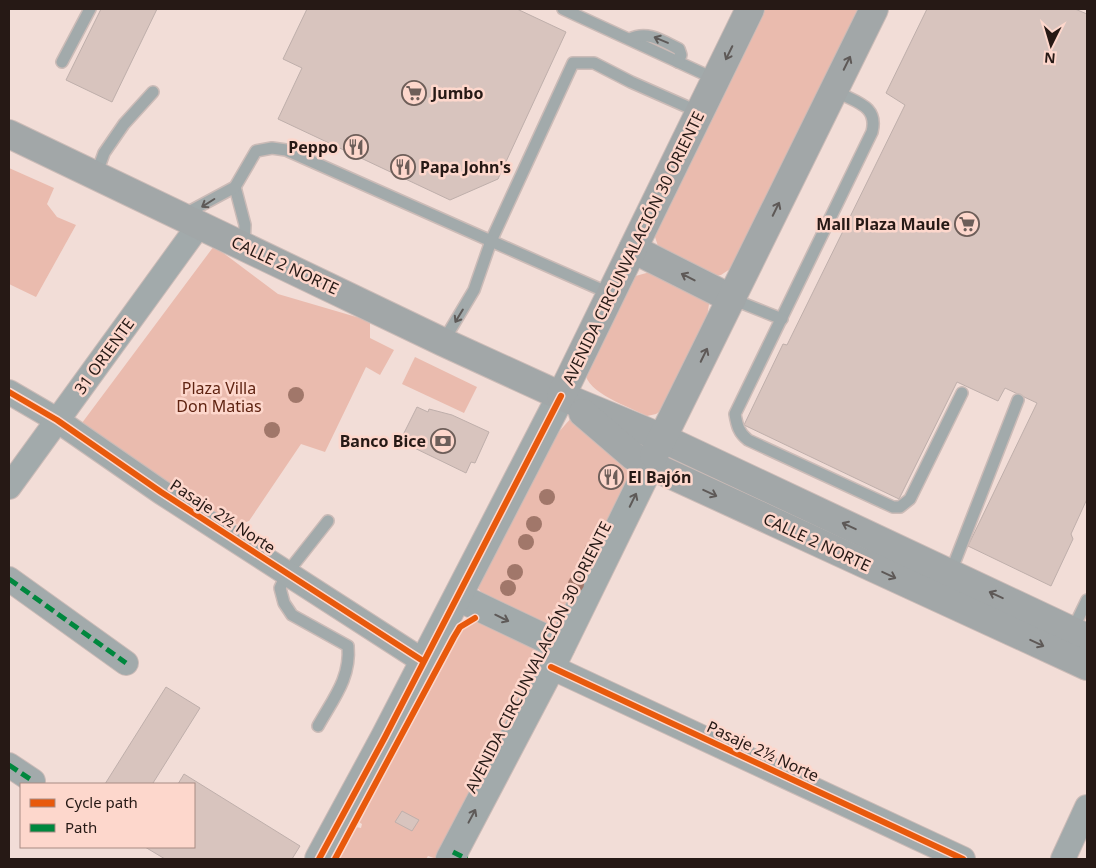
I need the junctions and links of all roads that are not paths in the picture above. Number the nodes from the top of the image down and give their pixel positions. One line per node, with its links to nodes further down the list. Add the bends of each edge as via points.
1 (90, 9): 5 (lane)
2 (563, 9): 6 (lane, via 630,39 647,35 666,42 679,49 681,56 678,62)
3 (750, 9): 6 (main road, AVENIDA CIRCUNVALACIÓN 30 ORIENTE, one-way to 6)
4 (864, 12): 7 (main road, AVENIDA CIRCUNVALACIÓN 30 ORIENTE, one-way to 4)
5 (62, 62)
6 (716, 79): 9 (main road, AVENIDA CIRCUNVALACIÓN 30 ORIENTE)
7 (834, 90): 18 (main road, AVENIDA CIRCUNVALACIÓN 30 ORIENTE, one-way to 7); 19 (lane, via 869,108 874,124)
8 (153, 92): 11 (lane, via 124,124 104,153)
9 (687, 107): 14 (lane, via 594,63 573,63); 16 (main road, AVENIDA CIRCUNVALACIÓN 30 ORIENTE)
10 (9, 134): 11 (main road, CALLE 2 NORTE)
11 (96, 175): 13 (main road, CALLE 2 NORTE)
12 (236, 187): 13 (lane, one-way to 13, via 200,207); 14 (lane, via 256,151 286,150); 15 (lane, via 245,225)
13 (189, 221): 15 (main road, CALLE 2 NORTE); 25 (street, 31 ORIENTE)
14 (491, 241): 17 (lane); 20 (lane, one-way to 20, via 474,290)
15 (244, 245): 20 (main road, CALLE 2 NORTE)
16 (633, 249): 17 (main road, AVENIDA CIRCUNVALACIÓN 30 ORIENTE); 18 (main road, one-way to 16)
17 (611, 294): 23 (main road, AVENIDA CIRCUNVALACIÓN 30 ORIENTE)
18 (732, 299): 19 (lane); 26 (main road, AVENIDA CIRCUNVALACIÓN 30 ORIENTE, one-way to 18)
19 (782, 319): 22 (lane, via 735,414 741,434 893,507 905,504 910,498)
20 (443, 342): 23 (main road, CALLE 2 NORTE)
21 (9, 392): 25 (street, Pasaje 2½ Norte)
22 (962, 393)
23 (561, 396): 26 (main road, CALLE 2 NORTE); 27 (main road, CALLE 2 NORTE, via 633,456); 33 (street, AVENIDA CIRCUNVALACIÓN 30 ORIENTE)
24 (1018, 400): 31 (lane)
25 (57, 420): 28 (street, 31 ORIENTE); 30 (street, Pasaje 2½ Norte)
26 (662, 438): 27 (main road, AVENIDA CIRCUNVALACIÓN 30 ORIENTE); 31 (main road, CALLE 2 NORTE, one-way to 26)
27 (650, 465): 36 (street, AVENIDA CIRCUNVALACIÓN 30 ORIENTE, one-way to 27); 39 (main road, CALLE 2 NORTE, one-way to 39)
28 (9, 487)
29 (328, 521): 30 (lane)
30 (287, 573): 37 (street, Pasaje 2½ Norte); 40 (lane, via 280,588 292,615 348,646 347,674)
31 (950, 574): 35 (main road, CALLE 2 NORTE, one-way to 31)
32 (9, 579): 38 (street)
33 (458, 597): 36 (street, one-way to 36); 37 (street, AVENIDA CIRCUNVALACIÓN 30 ORIENTE)
34 (1087, 600): 35 (lane)
35 (1079, 635)
36 (556, 657): 44 (street, AVENIDA CIRCUNVALACIÓN 30 ORIENTE, one-way to 36); 46 (street, Pasaje 2½ Norte)
37 (423, 661): 45 (street, AVENIDA CIRCUNVALACIÓN 30 ORIENTE)
38 (126, 663)
39 (1087, 666)
40 (318, 726)
41 (9, 765): 42 (street)
42 (33, 781)
43 (1087, 807): 47 (street)
44 (457, 857)
45 (319, 859)
46 (963, 859)
47 (1063, 859)

